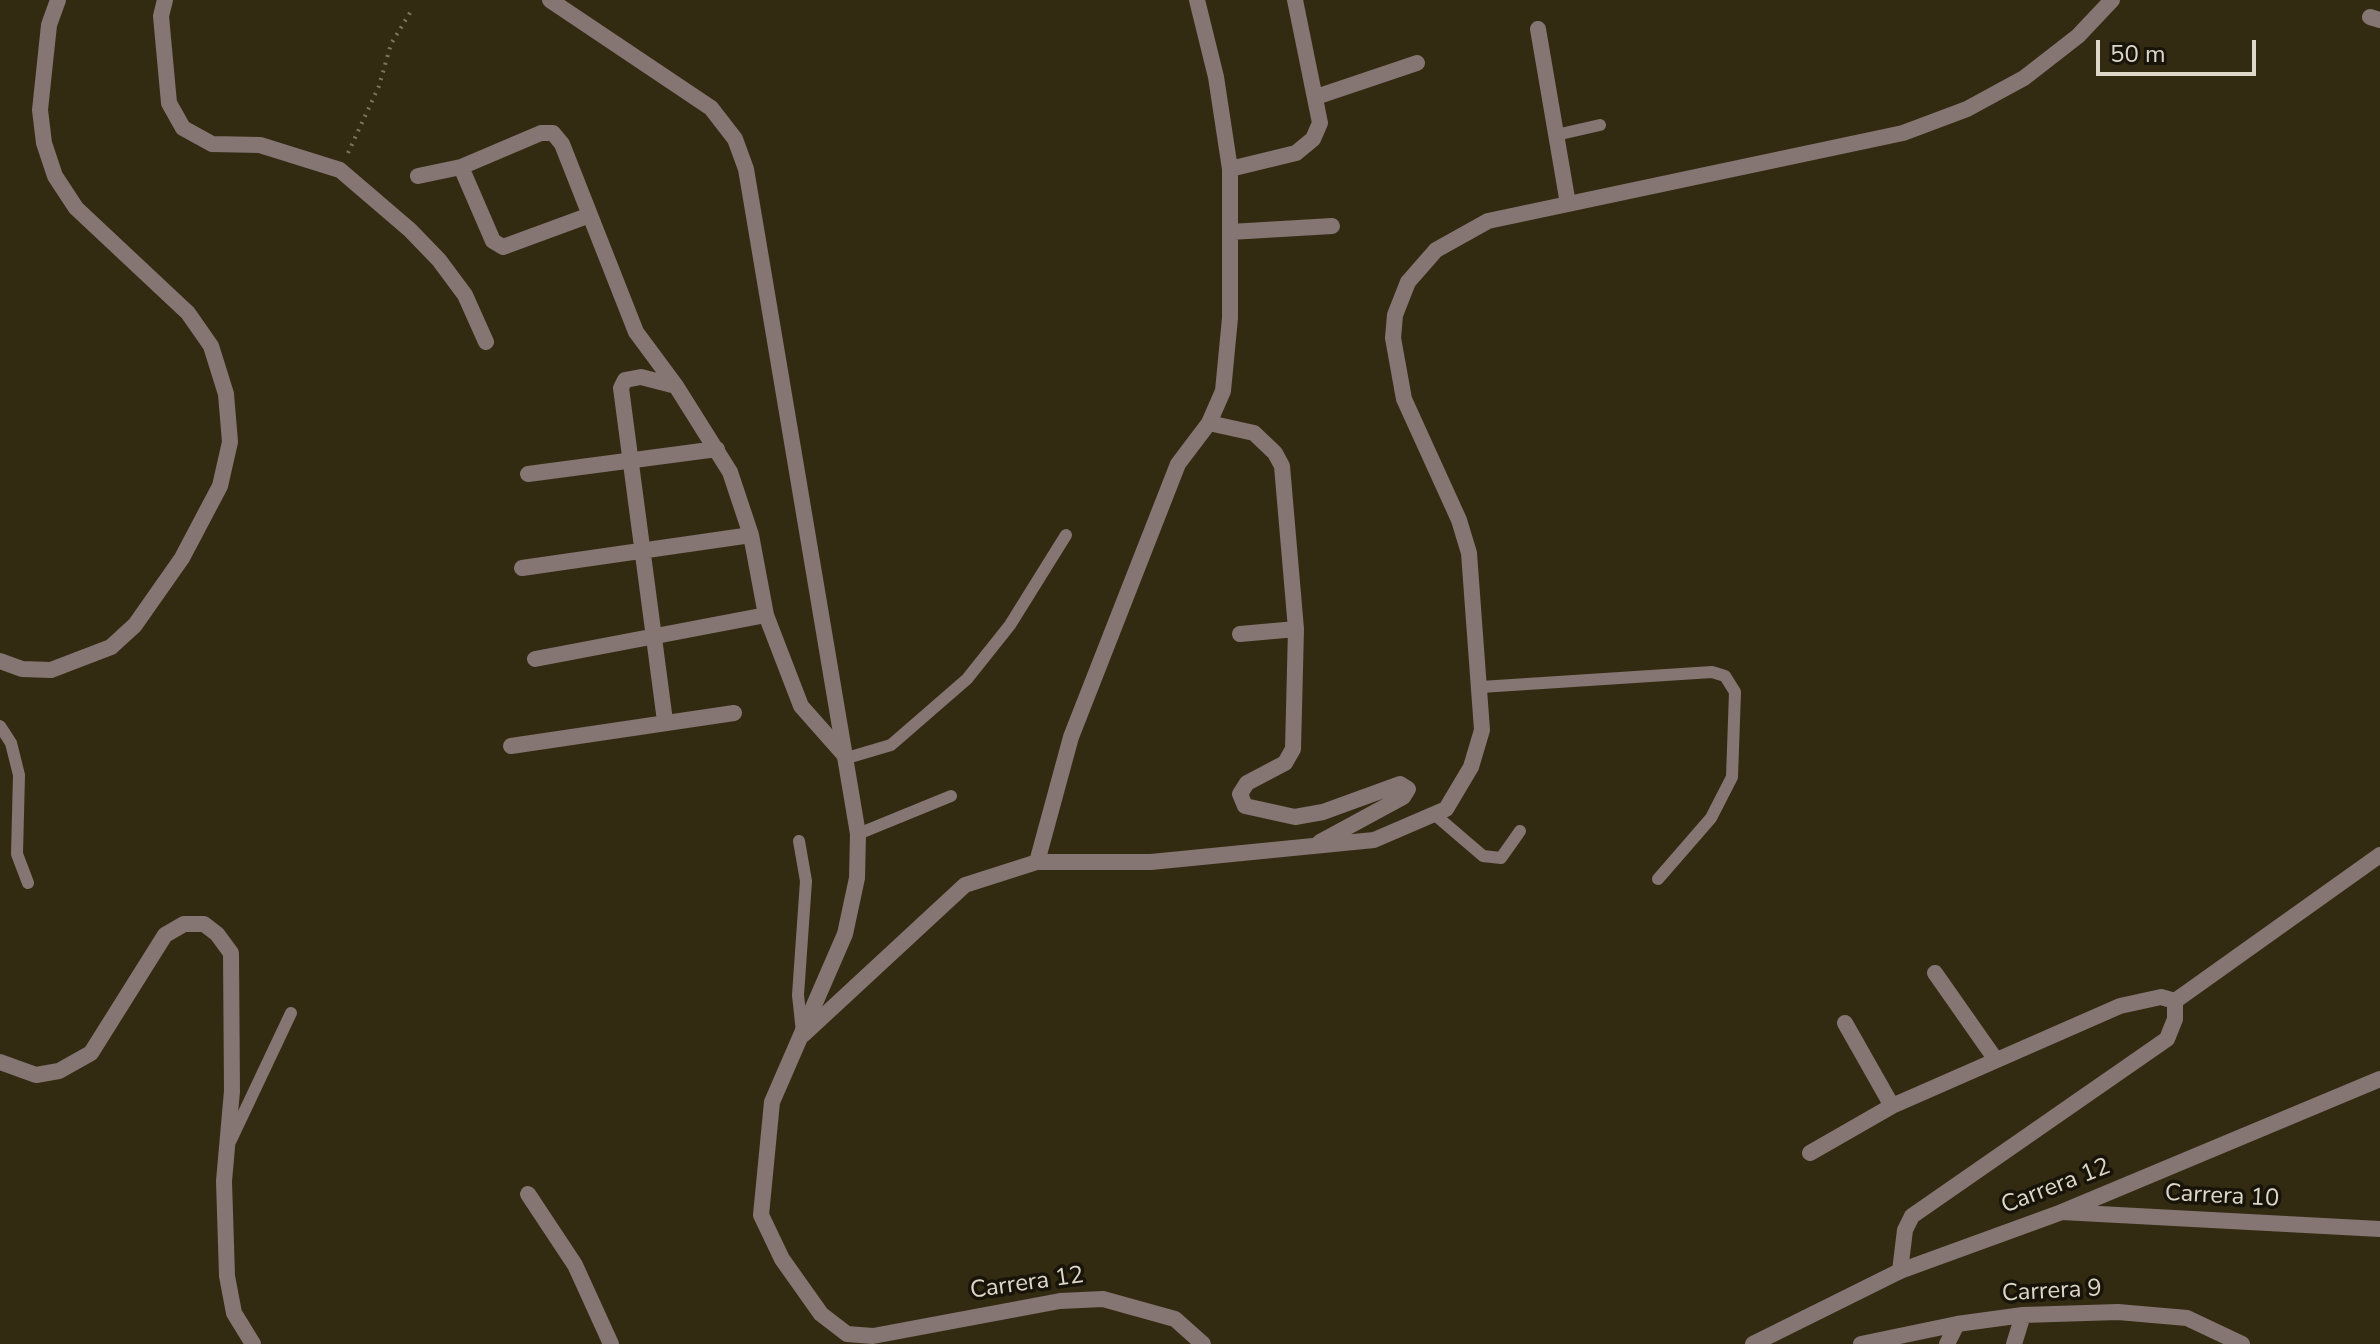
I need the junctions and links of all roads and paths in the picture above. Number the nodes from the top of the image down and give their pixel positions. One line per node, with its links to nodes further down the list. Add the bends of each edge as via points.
1 (58, 0): 36 (street, via 49,25 40,110 55,176 76,208 188,313 211,346 226,394 230,442 220,486 182,558 135,625 111,647 51,670 22,669)
2 (165, 0): 15 (street, via 161,16 169,103 183,128 212,144 260,145)
3 (550, 0): 42 (street, via 711,108 735,139 746,169)
4 (1197, 0): 14 (street)
5 (2112, 0): 17 (street, via 2078,36 2024,78 1967,109 1903,133)
6 (1301, 1): 10 (street)
7 (411, 11): 15 (path, via 391,44 379,86)
8 (1538, 29): 12 (street)
9 (1417, 63): 10 (street)
10 (1316, 97): 14 (street, via 1320,123 1313,139 1296,153)
11 (1600, 125): 12 (lane)
12 (1556, 135): 17 (street)
13 (461, 167): 16 (street); 18 (street, via 493,241 503,247); 18 (street, via 541,133 553,133)
14 (1230, 169): 20 (street)
15 (340, 170): 21 (street, via 439,260 465,295)
16 (418, 176)
17 (1568, 204): 37 (street, via 1488,221 1436,250 1408,282 1395,315 1393,338 1404,399 1469,553)
18 (590, 215): 22 (street, via 636,332)
19 (1332, 226): 20 (street)
20 (1230, 232): 23 (street, via 1223,391)
21 (486, 342)
22 (676, 386): 24 (street); 25 (street, via 641,377 625,380 621,388)
23 (1209, 423): 32 (street, via 1254,433 1282,466); 50 (street, via 1178,464 1155,521 1071,737)
24 (717, 449): 25 (street); 27 (street)
25 (629, 458): 26 (street); 29 (street)
26 (528, 474)
27 (751, 535): 29 (street); 31 (street)
28 (1066, 535): 42 (lane, via 1010,625 967,679 891,745)
29 (642, 549): 30 (street); 33 (street)
30 (522, 568)
31 (766, 615): 33 (street); 42 (street, via 801,706)
32 (1296, 629): 34 (street); 48 (street, via 1293,749 1285,763 1247,783 1240,794 1245,806 1295,817 1400,784 1408,789 1403,797)
33 (653, 634): 35 (street); 39 (street)
34 (1240, 634)
35 (535, 659)
36 (0, 661)
37 (1481, 687): 44 (street, via 1482,730 1471,767 1446,809); 51 (lane, via 1712,672 1725,676 1735,692 1732,777 1711,818)
38 (734, 713): 39 (street)
39 (665, 721): 41 (street)
40 (0, 726): 52 (lane, via 11,743 19,775 17,854)
41 (511, 746)
42 (847, 758): 46 (street)
43 (951, 796): 46 (lane)
44 (1434, 814): 45 (lane, via 1483,856 1501,858); 48 (street, via 1374,840)
45 (1520, 831)
46 (858, 834): 57 (street, via 857,878 845,934)
47 (799, 841): 57 (lane, via 806,881 798,995)
48 (1312, 847): 50 (street, via 1151,862)
49 (2380, 855): 54 (street)
50 (1037, 862): 57 (street, via 965,885)
51 (1658, 879)
52 (28, 883)
53 (1935, 973): 58 (street)
54 (2175, 1001): 58 (street, via 2161,997 2120,1006); 67 (street, via 2167,1039 1912,1216)
55 (291, 1013): 62 (lane)
56 (1845, 1023): 61 (street)
57 (803, 1035): 70 (street, via 772,1102 761,1215 782,1259)
58 (1996, 1060): 61 (street)
59 (0, 1062): 62 (street, via 36,1075 59,1071 91,1053 165,935 184,924 204,924 231,953 232,1091)
60 (2380, 1079): 65 (street, Carrera 12)
61 (1892, 1106): 63 (street)
62 (226, 1149): 71 (street, via 227,1276 234,1313)
63 (1810, 1153)
64 (528, 1194): 72 (street, via 575,1265)
65 (2062, 1212): 66 (street, Carrera 10); 67 (street, Carrera 12)
66 (2380, 1229)
67 (1900, 1271): 74 (street, Carrera 12)
68 (2023, 1315): 69 (street, Carrera 9); 77 (street); 78 (street, Carrera 9, via 2118,1312 2187,1318)
69 (1957, 1324): 75 (street, Carrera 9); 76 (street)
70 (845, 1339): 73 (street, Carrera 12, via 1060,1301 1103,1299 1175,1319)
71 (253, 1344)
72 (611, 1344)
73 (1203, 1344)
74 (1754, 1344)
75 (1865, 1344)
76 (1947, 1344)
77 (2014, 1344)
78 (2242, 1344)

